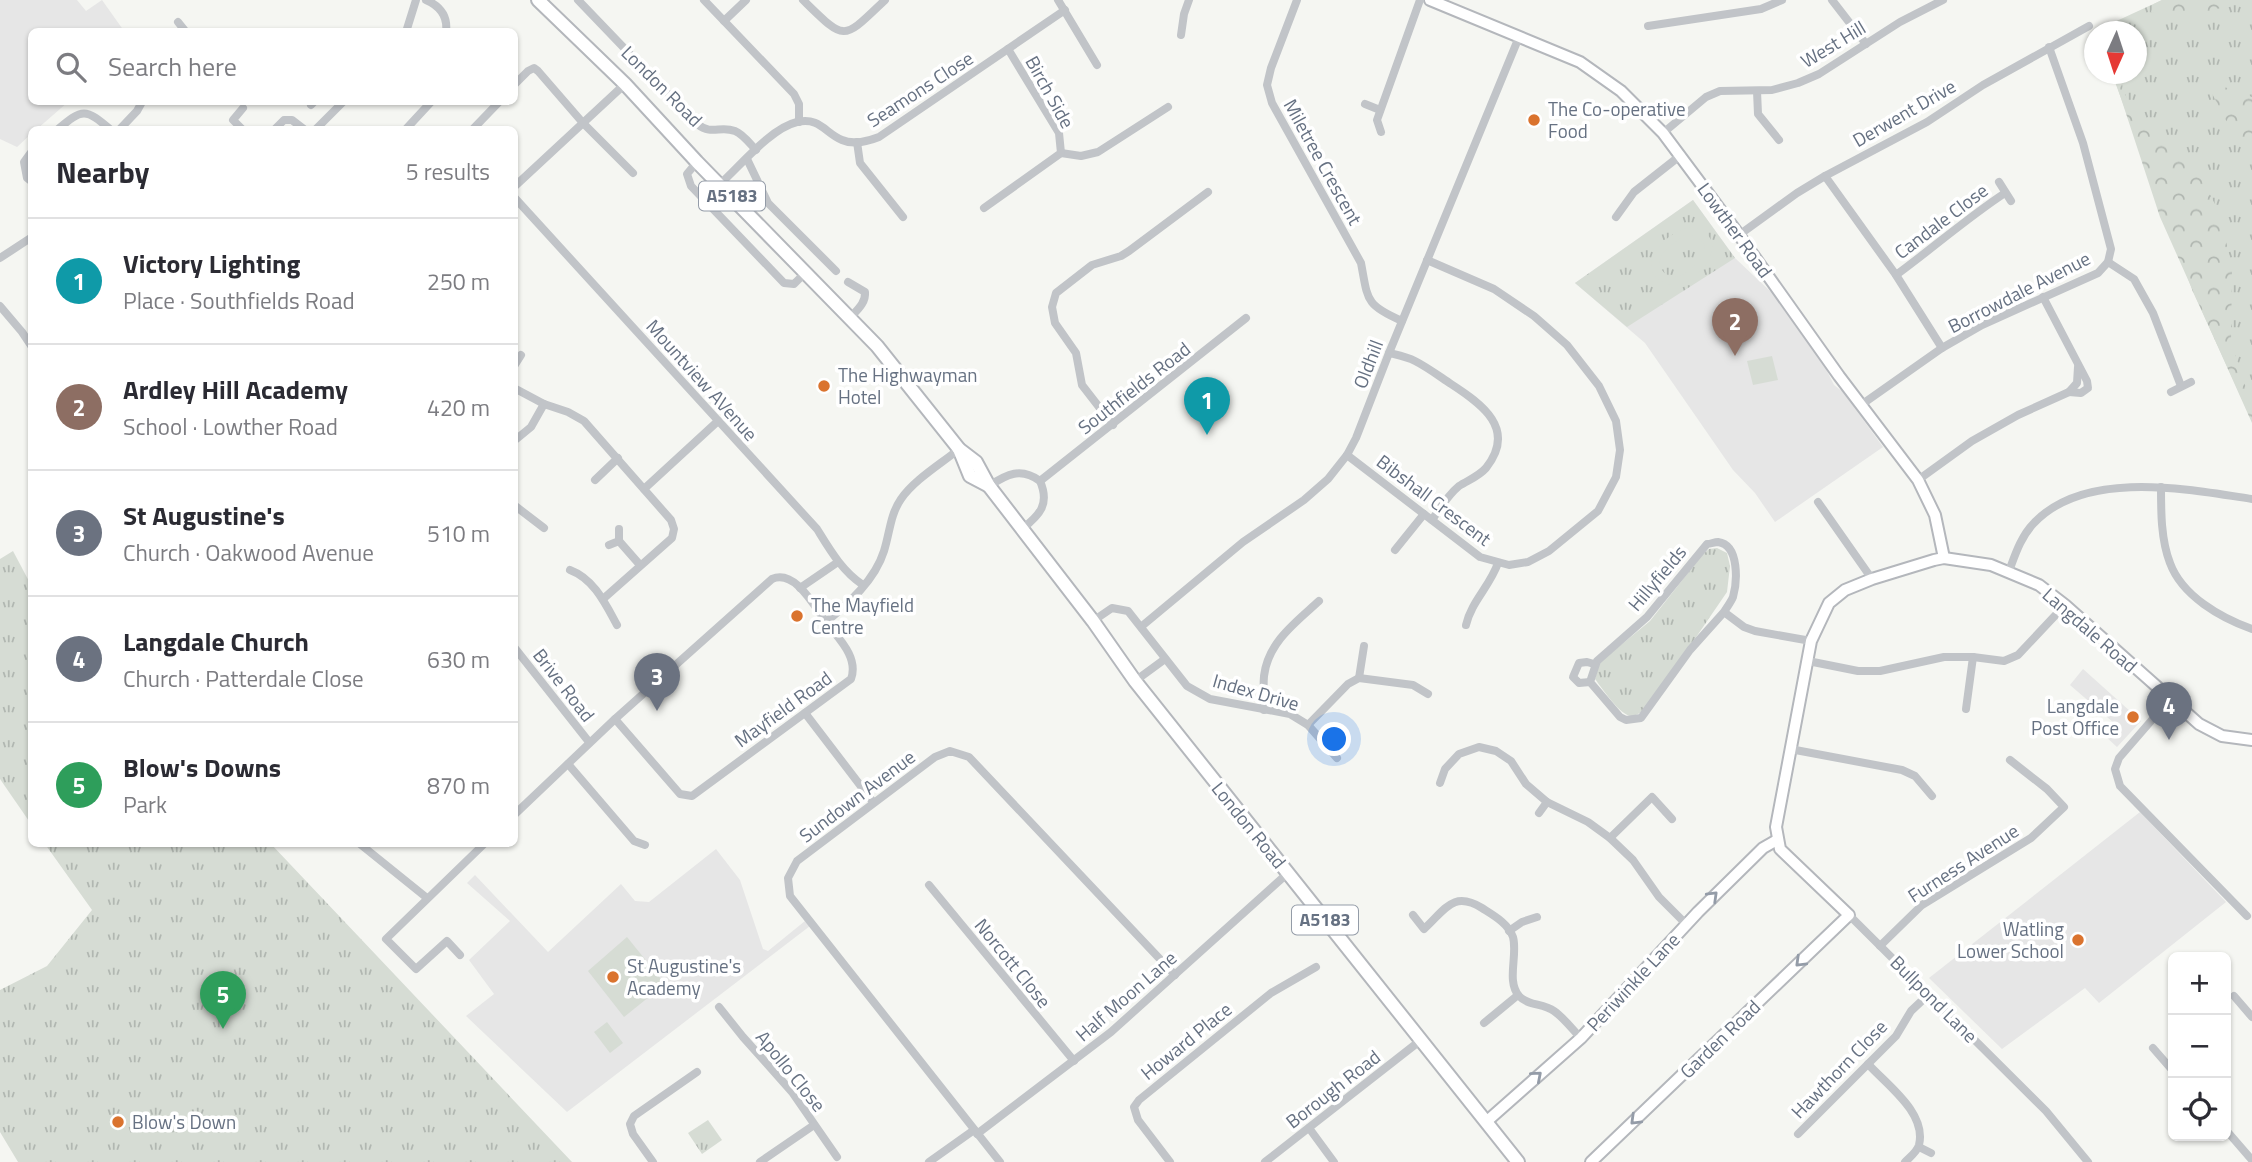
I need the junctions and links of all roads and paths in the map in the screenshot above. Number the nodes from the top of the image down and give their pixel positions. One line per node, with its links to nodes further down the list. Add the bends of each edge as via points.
1 (416, 0): 22 (street)
2 (426, 0): 23 (street, via 441,10)
3 (538, 0): 32 (main road, London Road / A5183)
4 (578, 0): 57 (street, London Road, via 697,124 706,130 738,132)
5 (704, 0): 18 (street)
6 (746, 0): 18 (street)
7 (803, 0): 8 (street, via 832,29 843,33 855,29)
8 (885, 0)
9 (1058, 0): 17 (street)
10 (1189, 0): 25 (street)
11 (1297, 0): 89 (street, Miletree Crescent, via 1270,68 1267,85 1272,103 1361,263 1371,304)
12 (1420, 0): 41 (street)
13 (1430, 0): 26 (street, Lowther Road)
14 (1782, 0): 20 (street, via 1761,9)
15 (1832, 0): 27 (street)
16 (1943, 0): 27 (street, West Hill)
17 (1065, 10): 29 (street, Seamons Close); 30 (street)
18 (724, 21): 42 (street, via 794,94)
19 (178, 22): 21 (street)
20 (1648, 26)
21 (183, 28)
22 (407, 28)
23 (446, 28)
24 (2084, 29): 28 (street, Derwent Drive)
25 (1181, 35)
26 (1519, 37): 54 (street, Lowther Road, via 1580,62 1621,91); 79 (street, Oldhill)
27 (1866, 44): 33 (street, West Hill, via 1819,74)
28 (2049, 47): 64 (street, Derwent Drive, via 1927,122); 80 (street, Borrowdale Avenue, via 2083,143 2111,249)
29 (1008, 49): 56 (street, Seamons Close, via 879,136); 58 (street, Birch Side, via 1059,133)
30 (1097, 65)
31 (518, 81): 43 (street, via 534,68)
32 (625, 83): 43 (street); 62 (main road, London Road / A5183)
33 (1757, 91): 54 (street, West Hill, via 1720,91 1706,97); 55 (street, via 1758,114)
34 (1365, 104): 41 (street)
35 (140, 105): 46 (street)
36 (340, 105): 50 (street)
37 (428, 105): 51 (street)
38 (496, 105): 52 (street)
39 (1168, 107): 58 (street, Birch Side, via 1098,152 1081,156)
40 (243, 108): 47 (street, via 233,120)
41 (1380, 110): 53 (street)
42 (799, 122): 56 (street, Seamons Close, via 823,125 842,140); 57 (street, via 784,127)
43 (583, 123): 63 (street); 66 (street)
44 (62, 126): 45 (street, via 82,112)
45 (106, 126)
46 (122, 126)
47 (239, 126)
48 (278, 126): 49 (street, via 292,120)
49 (300, 126)
50 (322, 126)
51 (410, 126)
52 (476, 126)
53 (1381, 132)
54 (1663, 133): 59 (street, Lowther Road)
55 (1779, 140)
56 (857, 142): 74 (street, via 860,163)
57 (756, 150): 61 (street)
58 (1061, 153): 73 (street, Birch Side)
59 (1681, 155): 75 (street, via 1633,192); 76 (street, Lowther Road)
60 (28, 156): 65 (street, via 24,162)
61 (747, 159): 68 (street); 81 (street, via 768,203)
62 (697, 162): 68 (main road, London Road / A5183); 82 (street, via 687,174 691,186 784,283 794,284)
63 (633, 173)
64 (1825, 176): 76 (street, Derwent Drive); 83 (street)
65 (28, 179)
66 (518, 183)
67 (1999, 183): 70 (street, Candale Close)
68 (720, 184): 82 (main road, London Road / A5183)
69 (1209, 192): 102 (street, via 1129,251 1092,265 1056,293 1052,307 1055,323 1076,353 1082,385)
70 (2005, 193): 72 (street, Candale Close); 83 (street, Candale Close)
71 (518, 201): 101 (street, Mountview AVenue)
72 (2011, 201)
73 (984, 208)
74 (903, 217)
75 (1616, 218)
76 (1739, 235): 100 (street, Lowther Road)
77 (28, 240): 78 (street)
78 (0, 258)
79 (1427, 260): 89 (street, Oldhill); 125 (street, Bibshall Crescent, via 1494,289 1534,316 1567,345 1599,386 1616,421 1620,450 1616,477 1598,511 1528,562)
80 (2108, 262): 85 (street, Borrowdale Avenue, via 2098,273); 96 (street, via 2134,279 2153,313)
81 (836, 271)
82 (806, 273): 87 (main road, London Road / A5183)
83 (1896, 275): 91 (street)
84 (848, 282): 87 (street, via 865,292 861,306)
85 (2043, 297): 91 (street, Borrowdale Avenue); 108 (street, via 2088,388 2018,415)
86 (0, 306): 90 (street)
87 (850, 318): 104 (main road, London Road / A5183)
88 (1246, 318): 102 (street, Southfields Road)
89 (1402, 321): 92 (street, Oldhill)
90 (28, 340)
91 (1942, 348): 100 (street, Borrowdale Avenue)
92 (1389, 353): 105 (street, Oldhill); 116 (street, via 1415,361 1475,400 1498,429 1497,447 1486,468 1460,485)
93 (521, 355): 94 (street)
94 (518, 360)
95 (2191, 382): 96 (street)
96 (2181, 386): 98 (street)
97 (518, 389): 99 (street)
98 (2171, 392)
99 (544, 404): 103 (street, via 531,427); 106 (street, via 584,421)
100 (1861, 405): 108 (street, Lowther Road)
101 (718, 421): 112 (street); 124 (street, Mountview AVenue, via 817,529)
102 (1113, 425): 109 (street, Southfields Road)
103 (518, 438)
104 (959, 449): 110 (main road, London Road / A5183, via 970,476); 130 (street, via 903,496 877,567)
105 (1347, 455): 116 (street, Bibshall Crescent); 140 (street, Oldhill, via 1304,500 1243,542)
106 (618, 458): 107 (street); 112 (street)
107 (595, 480)
108 (1918, 480): 123 (street, Lowther Road, via 1935,515)
109 (1040, 481): 110 (street, via 1015,472); 119 (street, via 1044,491 1041,511)
110 (989, 486): 119 (main road, London Road / A5183)
111 (2161, 487): 113 (street); 128 (street, via 2100,491 2050,509 2020,542); 141 (street, via 2170,564 2187,589 2210,609)
112 (644, 489): 126 (street, via 674,529 672,538)
113 (2252, 499)
114 (1818, 502): 129 (street)
115 (518, 508): 117 (street)
116 (1428, 517): 122 (street); 125 (street, Bibshall Crescent, via 1480,557)
117 (544, 528)
118 (619, 529): 120 (street)
119 (1022, 529): 136 (main road, London Road / A5183)
120 (619, 541): 121 (street); 126 (street)
121 (609, 545)
122 (1395, 550)
123 (1944, 558): 128 (street, Langdale Road); 129 (street, Langdale Road)
124 (838, 562): 130 (street, Mountview AVenue); 131 (street)
125 (1498, 563): 139 (street, via 1468,613)
126 (640, 565): 132 (street)
127 (570, 570): 132 (street, via 582,575)
128 (2009, 571): 134 (street, Langdale Road, via 2039,585)
129 (1872, 579): 142 (street, Langdale Road, via 1845,590 1829,603)
130 (863, 586): 137 (street)
131 (800, 588): 137 (street); 157 (street, via 787,577 772,579)
132 (603, 599): 138 (street)
133 (1319, 601): 155 (street, via 1274,645 1264,674)
134 (2065, 605): 145 (street, via 2018,655 2004,661); 153 (street, Langdale Road)
135 (1724, 612): 142 (street, via 1755,631); 148 (street, Hillyfields, via 1732,599 1736,574 1728,547 1718,542 1707,544 1647,617); 151 (street, Hillyfields, via 1641,718 1620,717)
136 (1093, 621): 140 (street, via 1112,608 1128,611); 150 (main road, London Road / A5183)
137 (826, 622): 156 (street, Mayfield Road, via 852,659 854,670 851,679)
138 (617, 625)
139 (1466, 625)
140 (1142, 626): 146 (street, Index Drive)
141 (2252, 629)
142 (1811, 641): 147 (street, Langdale Road)
143 (1364, 646): 149 (street)
144 (518, 652): 160 (street, Brive Road)
145 (1973, 657): 147 (street, via 1944,657 1880,671); 154 (street)
146 (1165, 659): 150 (street); 155 (street, Index Drive, via 1187,685 1210,699)
147 (1808, 661): 161 (street, Langdale Road)
148 (1594, 664): 151 (street); 151 (street, Hillyfields, via 1579,663 1573,677 1579,683)
149 (1359, 678): 152 (street, via 1413,685); 158 (street)
150 (1135, 681): 177 (main road, London Road / A5183)
151 (1590, 682)
152 (1428, 694)
153 (2169, 699): 159 (street, Langdale Road, via 2222,736); 182 (street, via 2119,758 2115,769 2120,786)
154 (1966, 709)
155 (1264, 710): 158 (street, Index Drive, via 1290,714)
156 (805, 713): 157 (street, Mayfield Road, via 692,796 680,794); 167 (street)
157 (615, 719): 160 (street)
158 (1307, 725): 162 (street, Index Drive)
159 (2252, 740)
160 (589, 742): 164 (street)
161 (1790, 749): 166 (street, via 1902,770 1915,776); 173 (street, Langdale Road)
162 (1337, 758)
163 (2010, 760): 186 (street, Furness Avenue, via 2068,805 2031,838 1922,905)
164 (568, 764): 169 (street); 174 (street, via 634,841)
165 (1440, 783): 168 (street, via 1459,754 1479,747 1511,761 1526,784)
166 (1932, 796)
167 (873, 802): 189 (street, Sundown Avenue, via 935,757 950,751 969,757); 206 (street, Sundown Avenue, via 797,861 788,878 790,896)
168 (1546, 802): 170 (street); 172 (street)
169 (518, 811)
170 (1539, 813)
171 (1672, 818): 172 (street, via 1652,797)
172 (1610, 838): 184 (street)
173 (1777, 840): 181 (street, Bullpond Lane, via 1780,849); 184 (street, Periwinkle Lane, one-way to 173, via 1762,849)
174 (645, 845)
175 (364, 847): 179 (street)
176 (481, 847): 179 (street)
177 (1288, 873): 189 (street, Half Moon Lane); 197 (main road, London Road / A5183)
178 (929, 885): 199 (street, Norcott Close)
179 (427, 898): 187 (street, via 386,939 416,969 447,941)
180 (1413, 915): 185 (street, via 1424,929 1451,904 1469,900)
181 (1849, 915): 186 (street, Bullpond Lane); 221 (street, Garden Road, one-way to 221)
182 (2247, 916)
183 (1537, 917): 185 (street)
184 (1686, 924): 196 (street, Periwinkle Lane)
185 (1509, 930): 191 (street)
186 (1881, 946): 190 (street, Bullpond Lane)
187 (460, 955)
188 (1316, 968): 218 (street, Howard Place, via 1271,993 1139,1100 1134,1107 1138,1120)
189 (1175, 975): 199 (street, Half Moon Lane)
190 (1929, 993): 200 (street, Hawthorn Close); 223 (street, Bullpond Lane, via 2046,1111)
191 (1518, 995): 195 (street); 196 (street, via 1555,1011)
192 (2234, 996): 194 (street)
193 (719, 1007): 204 (street, Apollo Close, via 792,1092)
194 (2252, 1017)
195 (1484, 1023)
196 (1580, 1038): 203 (street, Periwinkle Lane, one-way to 196)
197 (1421, 1040): 203 (main road, London Road / A5183); 205 (street, Borough Road)
198 (2152, 1048): 201 (street)
199 (1074, 1061): 206 (street, Half Moon Lane)
200 (1868, 1064): 207 (street, Hawthorn Close); 209 (street, via 1907,1105 1920,1126)
201 (2168, 1066)
202 (698, 1072): 214 (street, via 634,1116 630,1124)
203 (1486, 1122): 213 (main road, London Road / A5183)
204 (814, 1125): 211 (street, Apollo Close); 215 (street)
205 (1309, 1128): 219 (street, Borough Road); 220 (street)
206 (976, 1132): 216 (street, Half Moon Lane); 217 (street, Sundown Avenue)
207 (1798, 1134)
208 (2231, 1135): 212 (street)
209 (1919, 1147): 210 (street); 222 (street)
210 (1931, 1153)
211 (837, 1157)
212 (2252, 1158)
213 (1515, 1161)
214 (653, 1162)
215 (760, 1162)
216 (929, 1162)
217 (1000, 1162)
218 (1170, 1162)
219 (1265, 1162)
220 (1334, 1162)
221 (1591, 1162)
222 (1905, 1162)
223 (2088, 1162)

